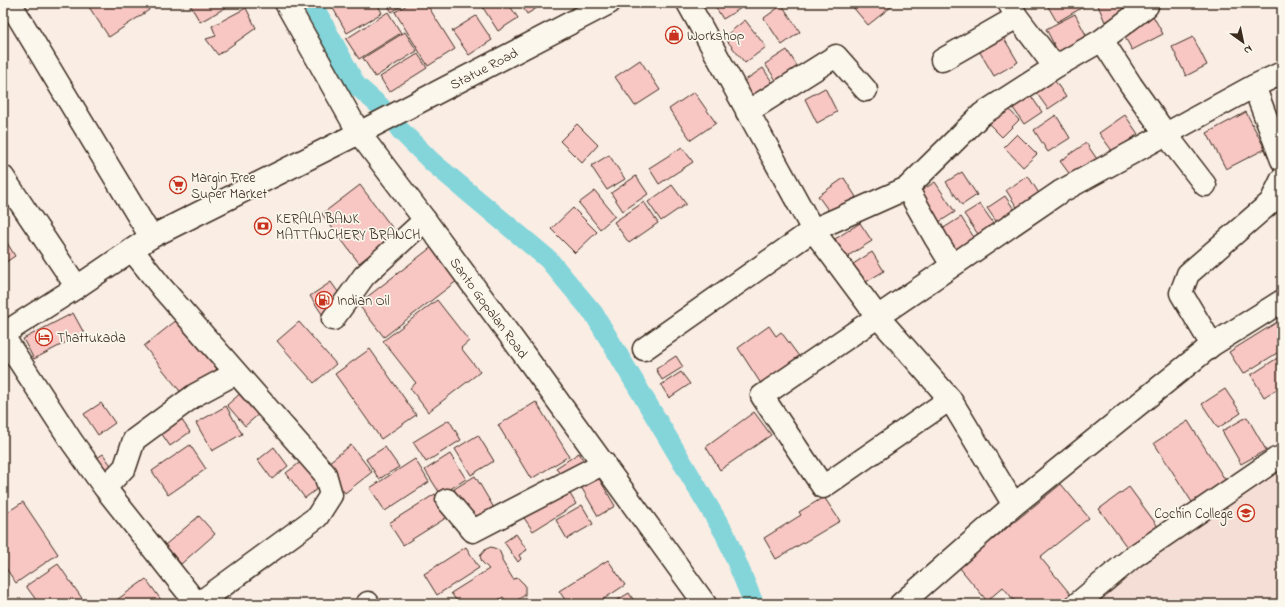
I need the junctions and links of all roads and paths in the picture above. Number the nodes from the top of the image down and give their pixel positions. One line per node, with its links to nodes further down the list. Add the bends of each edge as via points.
1 (10, 3): 23 (street)
2 (286, 3): 14 (street, Santo Gopalan Road)
3 (609, 3): 14 (street, Statue Road)
4 (688, 3): 13 (street)
5 (1145, 3): 7 (street, via 1146,6)
6 (1013, 10): 8 (street); 9 (street)
7 (1102, 40): 9 (street); 15 (street)
8 (942, 60)
9 (1055, 67): 20 (street, via 982,114)
10 (1282, 73): 11 (street)
11 (1254, 86): 15 (street); 16 (street)
12 (866, 90): 13 (street, via 836,56)
13 (747, 112): 22 (street)
14 (359, 133): 21 (street, Santo Gopalan Road); 23 (street, Statue Road)
15 (1165, 133): 19 (street); 25 (street, via 1060,192)
16 (1282, 160)
17 (3, 177): 26 (street)
18 (1282, 179): 31 (street, via 1271,202 1188,274 1181,293)
19 (1205, 185)
20 (907, 188): 22 (street); 25 (street)
21 (425, 220): 29 (street, via 364,276); 36 (street, Santo Gopalan Road)
22 (813, 230): 28 (street); 32 (street)
23 (151, 237): 24 (street, Statue Road)
24 (132, 250): 26 (street, Statue Road); 33 (street)
25 (952, 265): 28 (street)
26 (77, 287): 30 (street, Statue Road)
27 (1282, 301): 31 (street)
28 (877, 316): 34 (street); 34 (street, via 762,396 824,487)
29 (333, 318)
30 (3, 335): 37 (street)
31 (1212, 345): 39 (street)
32 (644, 348)
33 (236, 373): 37 (street, via 195,396 134,440 125,467); 40 (street, via 325,474 331,495 316,517)
34 (950, 399): 39 (street)
35 (1282, 457): 43 (street, via 1133,557)
36 (604, 463): 38 (street, via 473,531); 41 (street, Santo Gopalan Road)
37 (105, 488): 40 (street)
38 (447, 500)
39 (1014, 505): 42 (street)
40 (197, 604)
41 (705, 604)
42 (900, 604)
43 (1077, 604)

